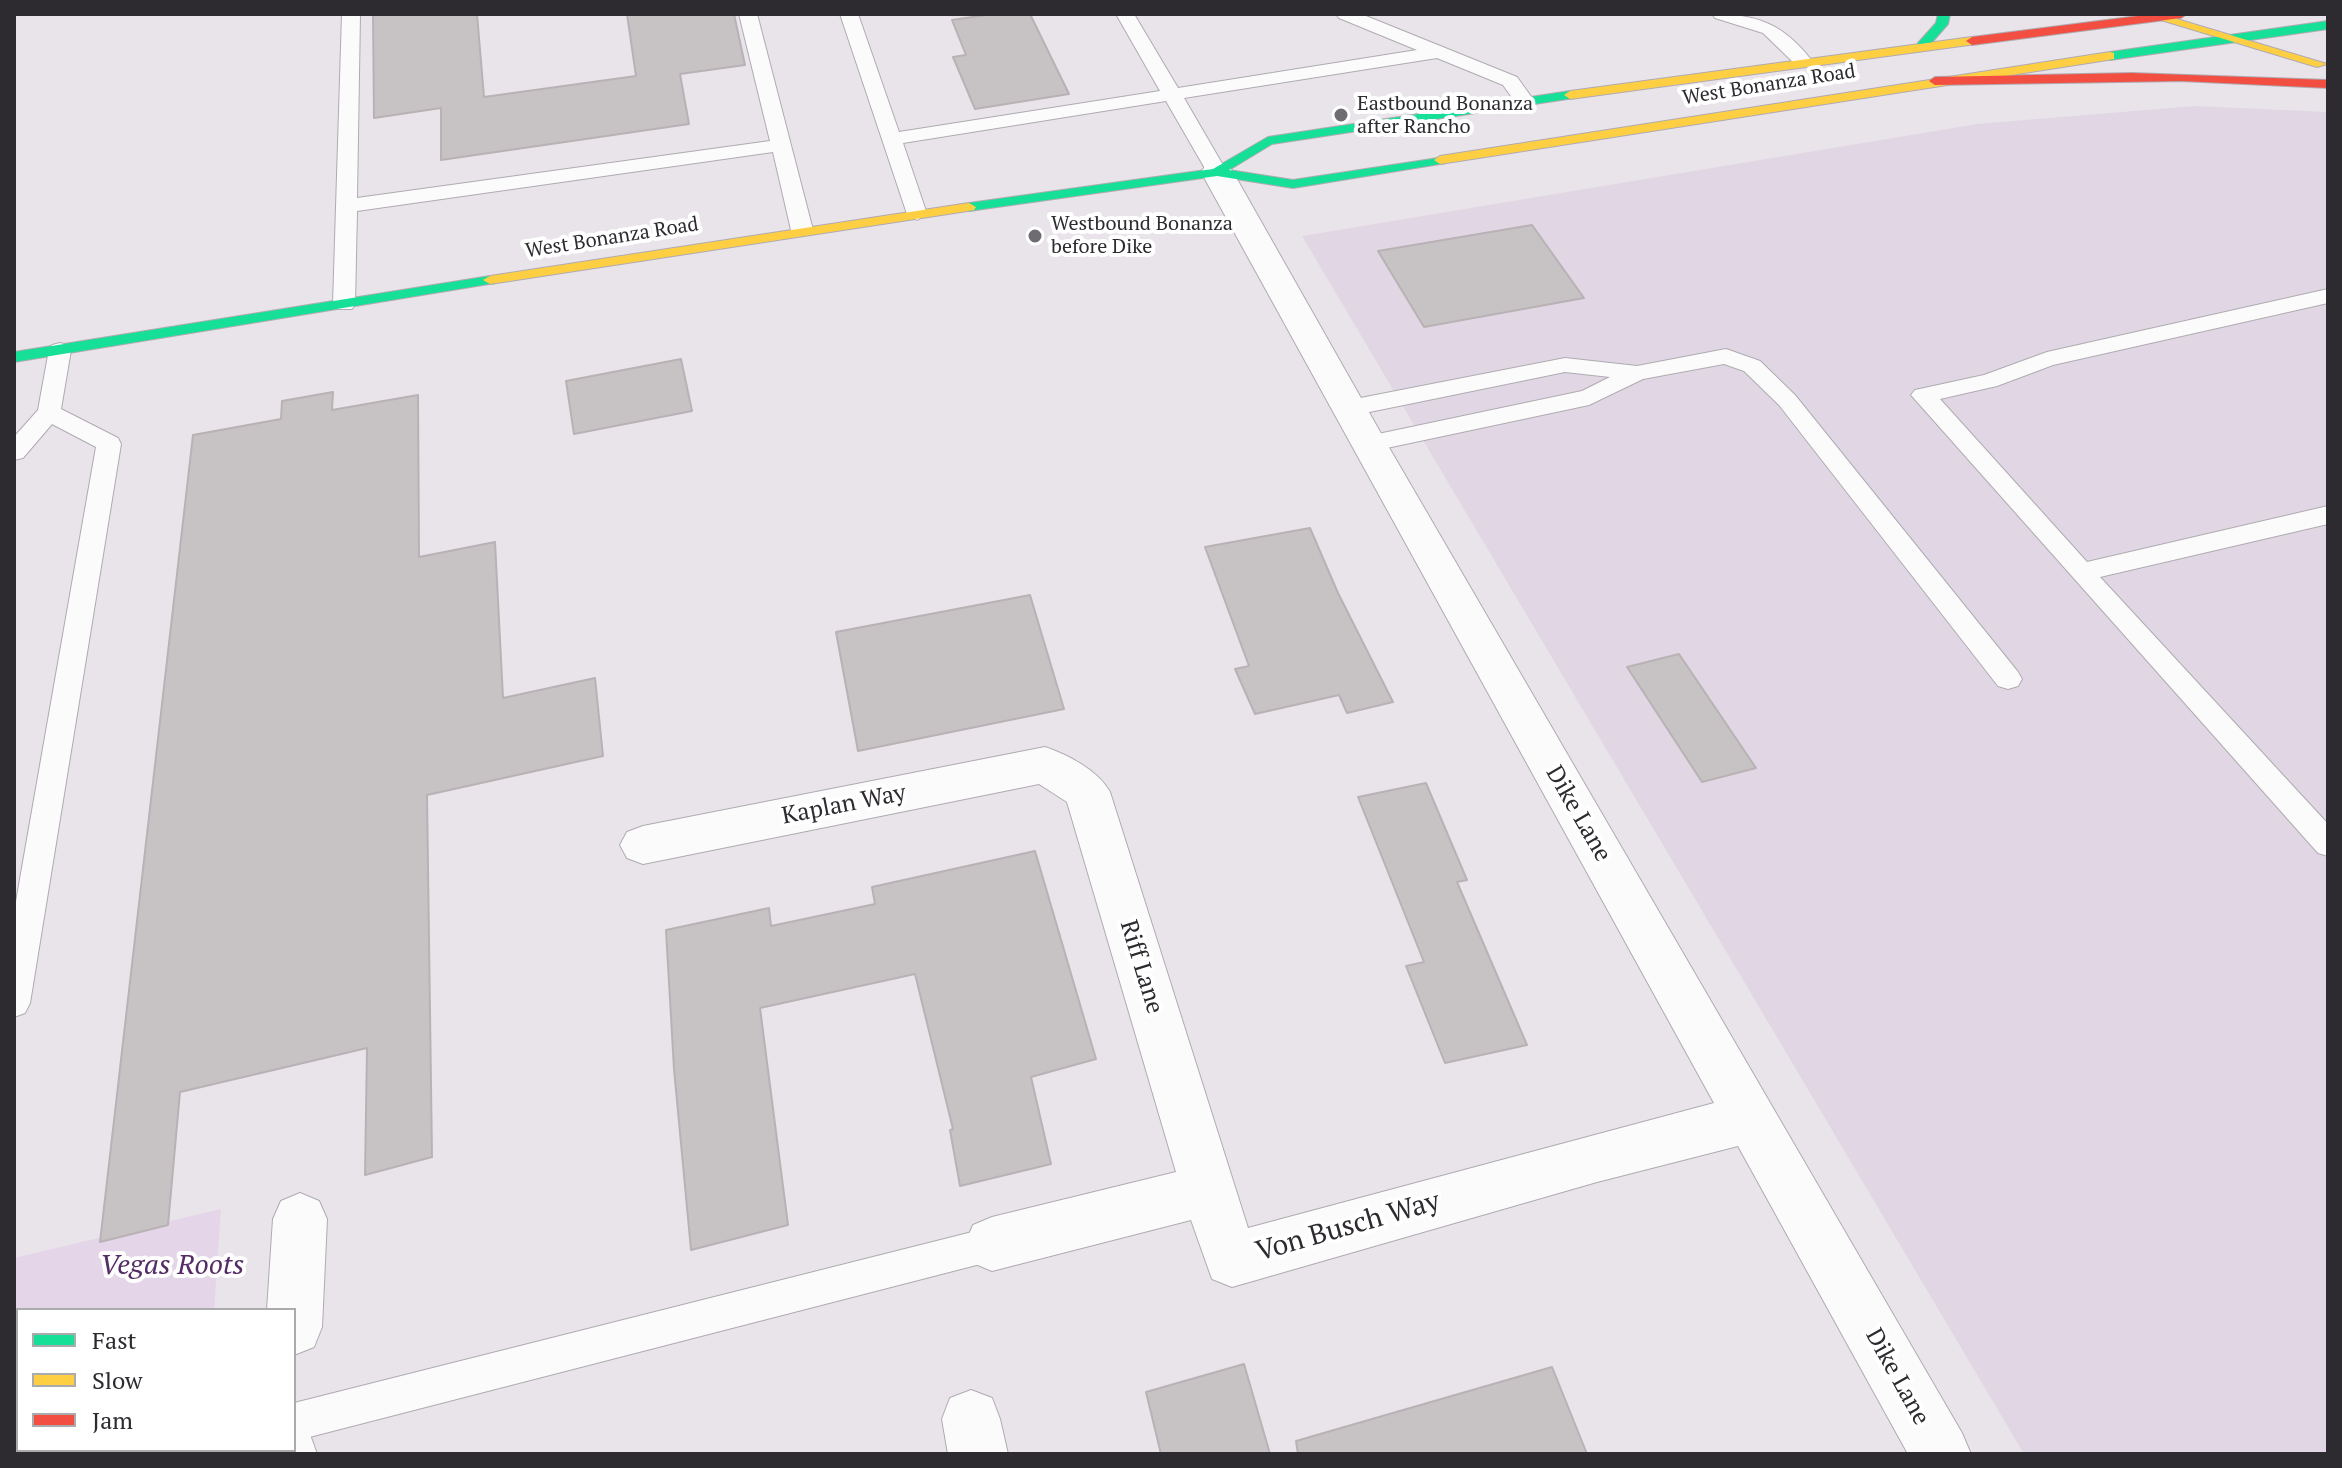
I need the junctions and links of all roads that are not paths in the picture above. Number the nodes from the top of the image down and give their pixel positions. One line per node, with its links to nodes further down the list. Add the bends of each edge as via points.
1 (351, 14): 28 (lane)
2 (748, 14): 26 (lane)
3 (849, 14): 24 (lane)
4 (1125, 14): 22 (lane)
5 (1345, 14): 13 (lane)
6 (1393, 14): 13 (lane)
7 (1721, 14): 14 (lane)
8 (1789, 14): 14 (lane)
9 (1944, 14): 16 (main road, via 1942,24)
10 (2181, 14): 11 (main road, West Bonanza Road)
11 (2152, 15): 15 (main road); 16 (main road, West Bonanza Road)
12 (2328, 25): 15 (main road, West Bonanza Road)
13 (1377, 27): 17 (lane)
14 (1770, 29): 18 (lane)
15 (2228, 38): 19 (main road); 20 (main road, West Bonanza Road)
16 (1922, 46): 18 (main road, West Bonanza Road)
17 (1440, 52): 22 (lane); 23 (lane, via 1510,81)
18 (1803, 61): 23 (main road, West Bonanza Road)
19 (2328, 66)
20 (1935, 81): 21 (main road, via 2121,76); 25 (main road, West Bonanza Road)
21 (2328, 84)
22 (1174, 96): 24 (lane); 27 (lane)
23 (1525, 102): 25 (main road); 27 (main road, West Bonanza Road, via 1268,141)
24 (892, 139): 29 (lane)
25 (1555, 141): 27 (main road, West Bonanza Road, via 1293,184)
26 (781, 145): 28 (lane); 30 (lane)
27 (1217, 172): 29 (main road, West Bonanza Road); 39 (street, Dike Lane)
28 (346, 206): 32 (lane)
29 (917, 214): 30 (main road, West Bonanza Road)
30 (802, 230): 32 (main road, West Bonanza Road)
31 (2328, 296): 42 (lane, via 2047,359 1989,381 1923,395)
32 (344, 304): 33 (main road, West Bonanza Road)
33 (60, 350): 34 (main road, West Bonanza Road); 37 (lane)
34 (14, 357)
35 (1637, 373): 36 (lane, via 1565,365); 38 (lane, via 1589,397); 43 (lane, via 1726,356 1752,366 1787,400)
36 (1491, 379): 38 (lane); 39 (lane)
37 (49, 412): 40 (lane); 47 (lane, via 109,444)
38 (1513, 413): 39 (lane)
39 (1359, 426): 48 (street, Dike Lane)
40 (14, 452)
41 (2328, 515): 42 (lane)
42 (2081, 572): 45 (lane)
43 (2008, 679)
44 (1045, 765): 46 (street, Kaplan Way); 49 (street, Riff Lane, via 1087,792)
45 (2328, 844)
46 (643, 845)
47 (14, 1003)
48 (1751, 1118): 49 (street, Von Busch Way, via 1232,1260); 54 (street, Dike Lane)
49 (1208, 1190): 51 (street)
50 (300, 1219): 52 (street)
51 (992, 1244): 53 (lane)
52 (295, 1308)
53 (296, 1421)
54 (1941, 1454)

